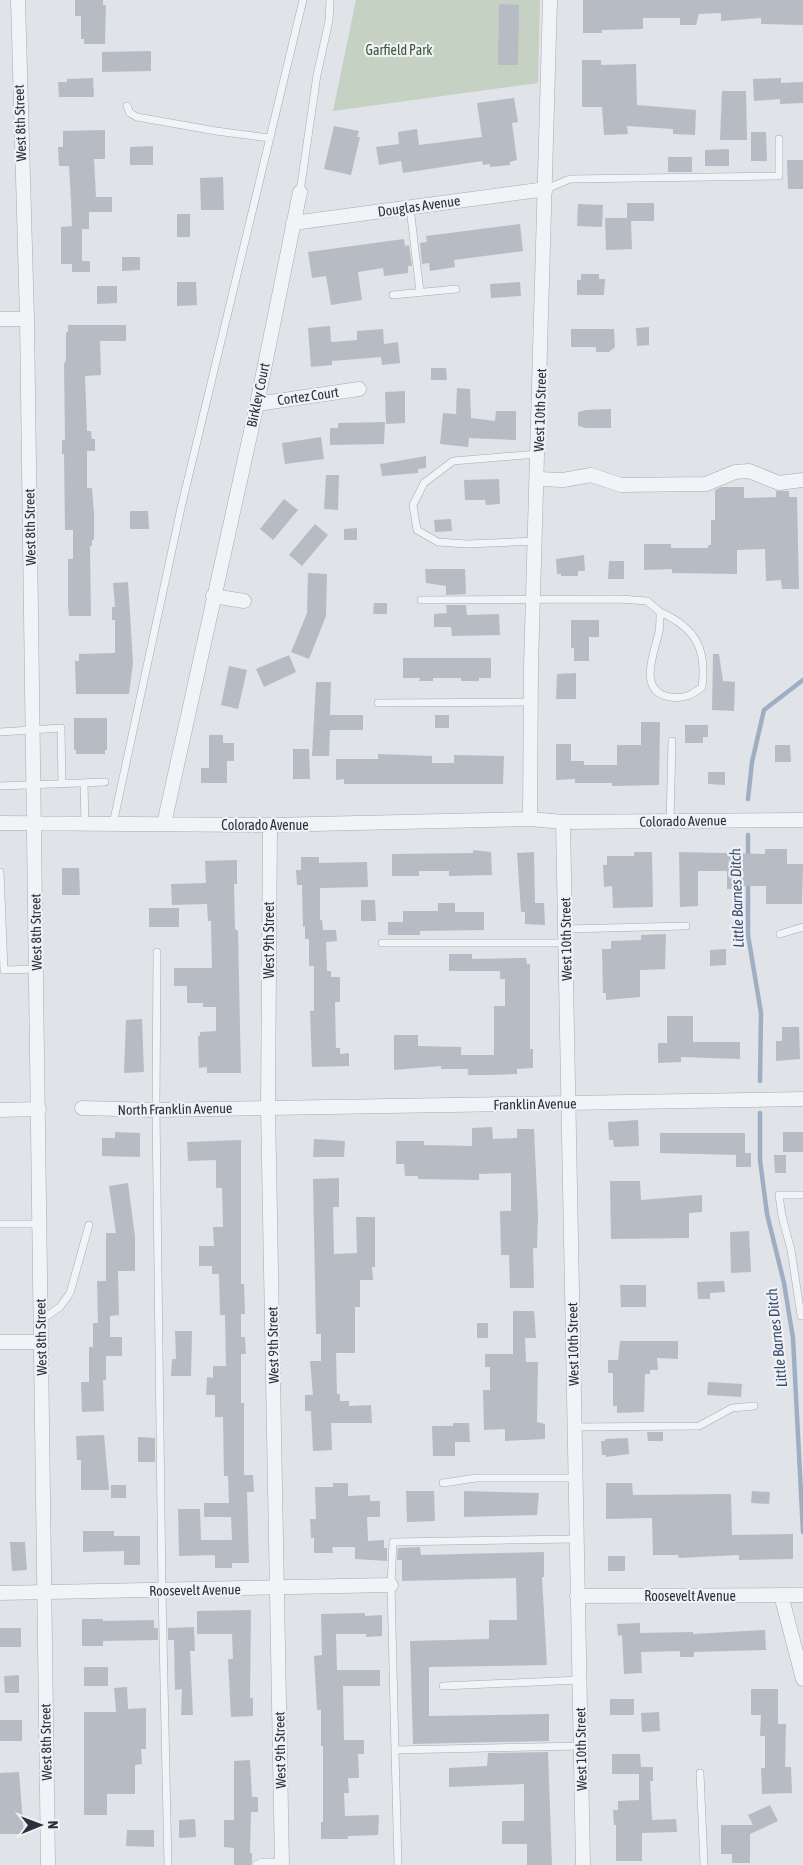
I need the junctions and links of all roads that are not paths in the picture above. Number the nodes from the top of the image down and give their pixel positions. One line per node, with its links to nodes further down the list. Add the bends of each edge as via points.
1 (18, 0): 16 (street, West 8th Street)
2 (303, 0): 6 (lane)
3 (330, 0): 9 (lane)
4 (550, 0): 8 (street, West 10th Street)
5 (127, 106): 6 (lane, via 137,117)
6 (270, 138): 45 (lane, via 181,508)
7 (779, 139): 8 (lane, via 779,176 570,179)
8 (546, 190): 10 (street, Douglas Avenue); 19 (street, West 10th Street)
9 (300, 192): 11 (street, Birkley Court)
10 (410, 208): 11 (street, Douglas Avenue); 13 (lane)
11 (293, 223): 18 (street, Birkley Court)
12 (456, 289): 13 (lane)
13 (420, 292): 14 (lane)
14 (393, 295)
15 (0, 319): 16 (street)
16 (27, 319): 30 (street, West 8th Street)
17 (360, 389): 18 (street, Cortez Court)
18 (257, 404): 23 (street, Birkley Court)
19 (538, 454): 20 (street, West 10th Street); 22 (lane, via 453,461 424,483 413,505 417,530 438,542)
20 (538, 480): 21 (street, via 591,475 620,485 706,484 734,472 749,471 779,483); 22 (street, West 10th Street)
21 (803, 480)
22 (536, 541): 25 (street, West 10th Street)
23 (213, 596): 26 (street); 46 (street, Birkley Court)
24 (421, 600): 25 (lane)
25 (534, 600): 27 (lane, via 620,599 647,602); 28 (street, West 10th Street)
26 (244, 601)
27 (660, 612): 27 (lane, via 650,674 653,688 663,696 692,695 702,687 704,656 695,637)
28 (531, 702): 29 (lane); 38 (street, West 10th Street)
29 (378, 703)
30 (33, 730): 31 (lane); 35 (lane, via 61,728); 36 (street, West 8th Street)
31 (0, 732)
32 (672, 741): 41 (lane)
33 (84, 782): 34 (lane); 35 (lane); 44 (lane)
34 (105, 782)
35 (62, 784): 36 (lane)
36 (34, 785): 37 (lane); 43 (street, West 8th Street)
37 (0, 786)
38 (530, 819): 40 (street, Colorado Avenue); 47 (street, Colorado Avenue)
39 (803, 820): 41 (street, Colorado Avenue)
40 (563, 822): 41 (street, Colorado Avenue); 51 (street, West 10th Street)
41 (670, 822)
42 (0, 823): 43 (street, Colorado Avenue)
43 (34, 823): 44 (street, Colorado Avenue); 56 (street, West 8th Street)
44 (85, 824): 45 (street, Colorado Avenue)
45 (113, 824): 46 (street, Colorado Avenue)
46 (164, 824): 47 (street, Colorado Avenue)
47 (270, 825): 59 (street, West 9th Street)
48 (0, 872): 56 (lane, via 4,970)
49 (686, 926): 51 (lane)
50 (803, 927): 52 (lane)
51 (566, 929): 54 (street, West 10th Street)
52 (780, 934)
53 (382, 943): 54 (lane)
54 (566, 944): 58 (street, West 10th Street)
55 (157, 952): 63 (lane)
56 (36, 969): 61 (street, West 8th Street)
57 (803, 1099): 58 (street, Franklin Avenue)
58 (569, 1104): 59 (street, Franklin Avenue); 73 (street, West 10th Street)
59 (268, 1106): 63 (street, North Franklin Avenue); 78 (street, West 9th Street)
60 (82, 1108): 63 (street, North Franklin Avenue)
61 (39, 1109): 62 (street); 66 (street, West 8th Street)
62 (0, 1110)
63 (156, 1110): 79 (lane)
64 (803, 1195): 68 (lane, via 779,1195)
65 (0, 1224): 66 (lane)
66 (40, 1224): 69 (street, West 8th Street)
67 (89, 1225): 69 (lane, via 70,1293 60,1307)
68 (801, 1316)
69 (41, 1320): 71 (street, West 8th Street)
70 (0, 1342): 71 (street)
71 (41, 1342): 81 (street, West 8th Street)
72 (754, 1406): 73 (lane, via 732,1408 699,1426)
73 (574, 1427): 74 (street, West 10th Street)
74 (575, 1478): 75 (lane, via 476,1478); 76 (street, West 10th Street)
75 (443, 1483)
76 (576, 1538): 77 (lane, via 393,1542); 84 (street, West 10th Street)
77 (391, 1585): 78 (street, Roosevelt Avenue); 89 (lane)
78 (277, 1589): 79 (street, Roosevelt Avenue); 91 (street, West 9th Street)
79 (162, 1591): 81 (street, Roosevelt Avenue); 93 (lane)
80 (0, 1593): 81 (street, Roosevelt Avenue)
81 (43, 1593): 92 (street, West 8th Street)
82 (781, 1595): 83 (street, Roosevelt Avenue); 84 (street, Roosevelt Avenue); 85 (street)
83 (803, 1595)
84 (577, 1596): 86 (street, West 10th Street)
85 (803, 1679)
86 (579, 1680): 87 (lane); 88 (street, West 10th Street)
87 (443, 1686)
88 (581, 1746): 89 (lane); 96 (street, West 10th Street)
89 (395, 1750): 95 (lane)
90 (700, 1773): 97 (lane)
91 (282, 1864): 94 (lane, via 262,1862)
92 (48, 1865)
93 (168, 1865)
94 (256, 1865)
95 (398, 1865)
96 (584, 1865)
97 (704, 1865)

